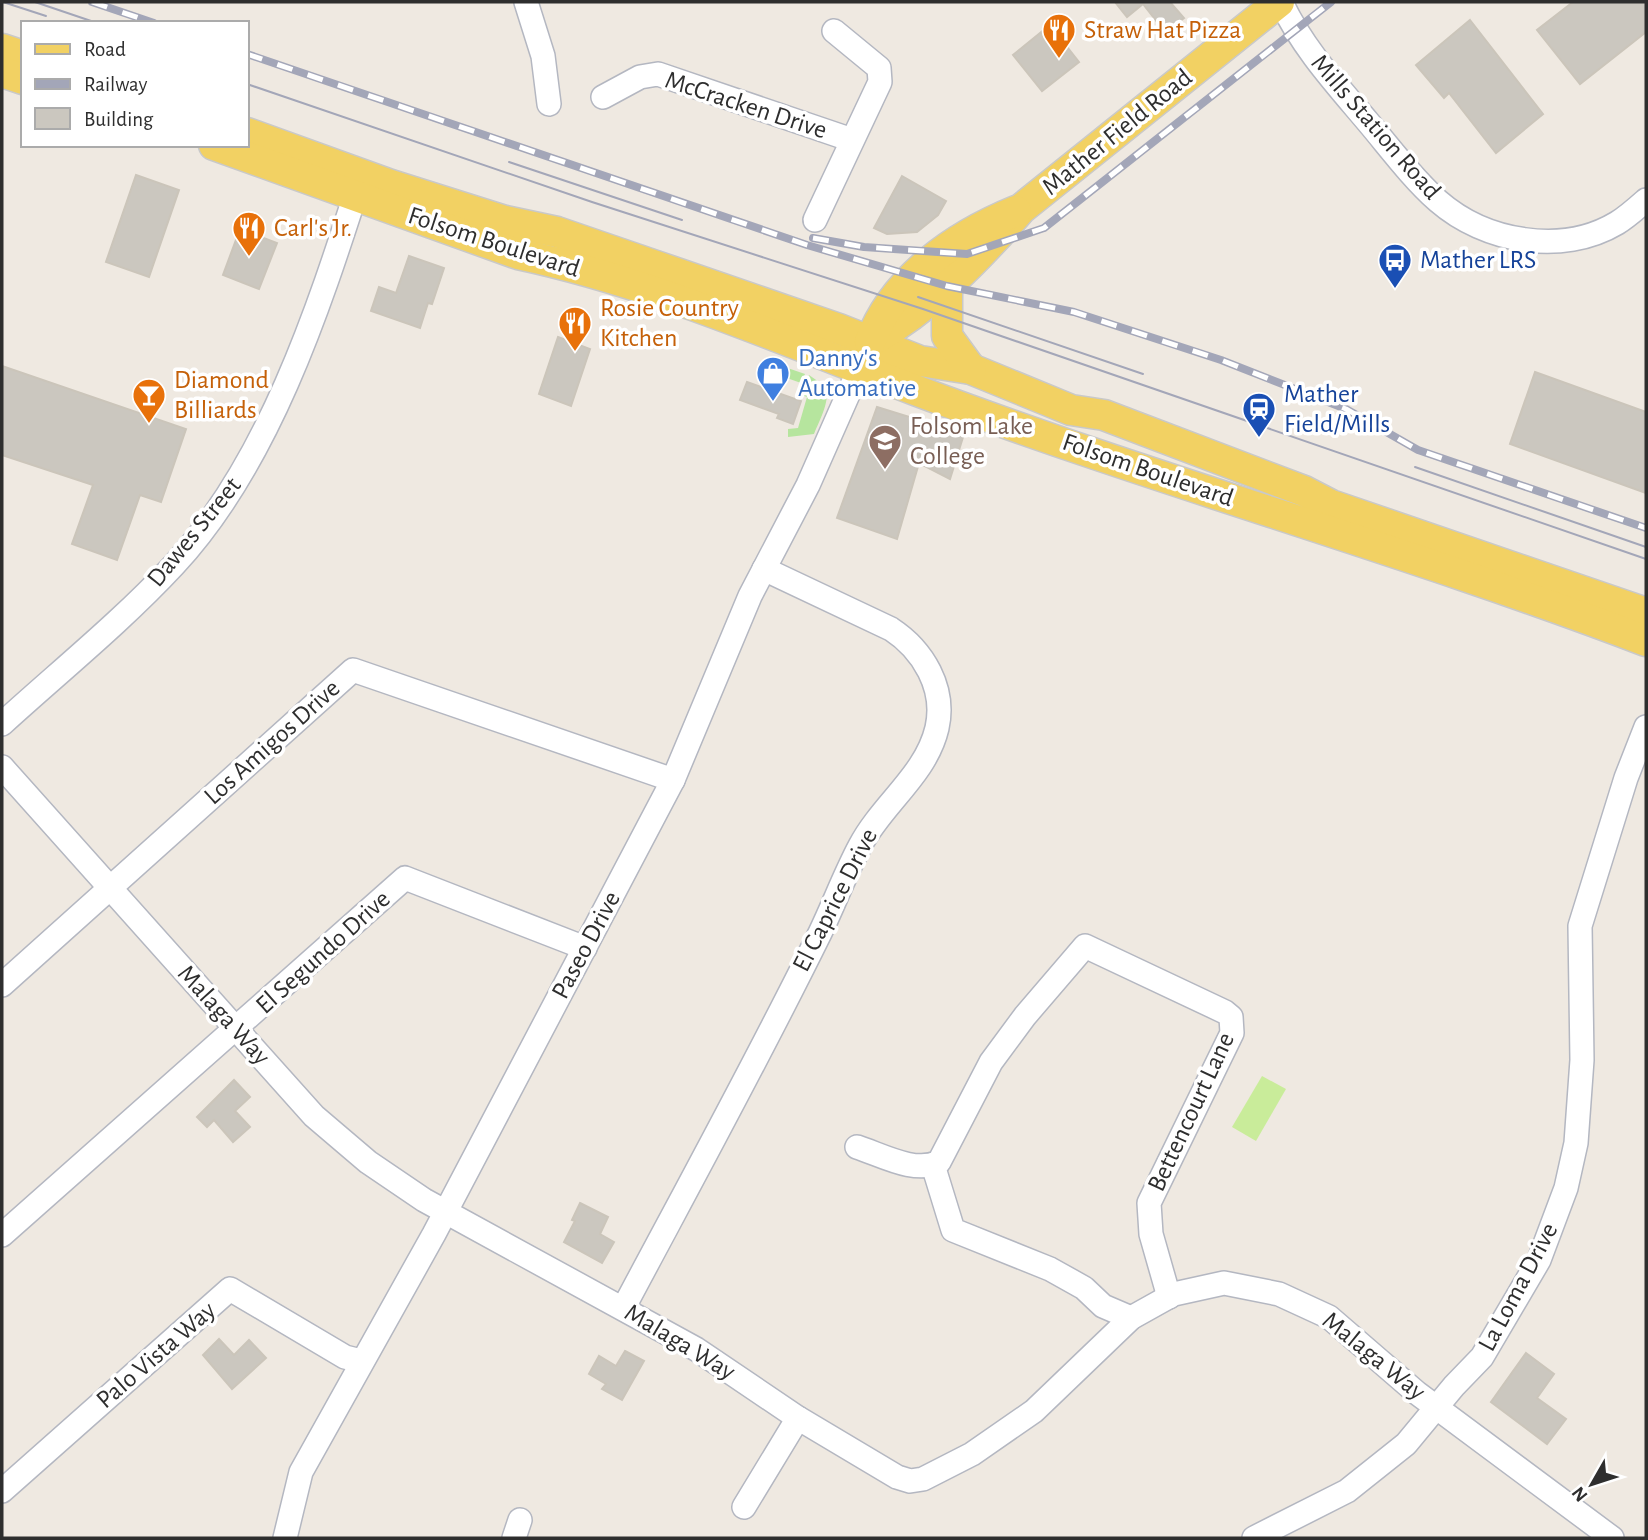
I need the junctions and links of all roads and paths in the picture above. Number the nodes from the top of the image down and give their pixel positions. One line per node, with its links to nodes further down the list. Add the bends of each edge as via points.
1 (526, 2): 9 (street, via 543,56)
2 (1280, 2): 14 (street, Mills Station Road, via 1294,31 1408,169 1437,201 1469,224 1523,240 1569,239 1616,223); 15 (main road, Mather Field Road)
3 (834, 32): 11 (street, McCracken Drive, via 879,68 880,82)
4 (2, 49): 5 (main road)
5 (21, 55)
6 (2, 72): 7 (main road)
7 (21, 78)
8 (603, 97): 11 (street, McCracken Drive, via 640,77 658,74)
9 (549, 104)
10 (248, 133): 13 (main road, Folsom Boulevard)
11 (852, 141): 16 (street, McCracken Drive)
12 (221, 147): 13 (main road, Folsom Boulevard)
13 (359, 185): 18 (main road, Folsom Boulevard, via 557,232); 23 (street, Dawes Street, via 287,384 260,443 219,510 174,565)
14 (1646, 200)
15 (1021, 209): 17 (main road, Mather Field Road); 18 (main road, Mather Field Road, via 980,226 912,276 886,306)
16 (815, 220)
17 (947, 286): 18 (main road, Mather Field Road); 19 (main road, via 947,336)
18 (865, 355): 19 (main road, Folsom Boulevard); 20 (street, Paseo Drive, via 808,485); 22 (main road, Folsom Boulevard, via 914,390)
19 (971, 369): 21 (main road, Folsom Boulevard, via 1071,410 1104,415 1331,505)
20 (764, 569): 26 (street, Paseo Drive); 36 (street, El Caprice Drive, via 891,629 909,643 934,682 937,727 925,760 858,849 815,943)
21 (1646, 612)
22 (1646, 641)
23 (2, 724)
24 (1646, 727): 39 (street, La Loma Drive, via 1580,926 1581,1097 1566,1188 1551,1232 1513,1309 1482,1357)
25 (2, 767): 27 (street, Malaga Way)
26 (673, 780): 27 (street, Los Amigos Drive, via 353,670); 28 (street, Paseo Drive)
27 (110, 887): 29 (street, Los Amigos Drive); 30 (street, Malaga Way)
28 (584, 948): 30 (street, El Segundo Drive, via 405,878); 33 (street, Paseo Drive)
29 (2, 985)
30 (237, 1029): 33 (street, Malaga Way, via 314,1116 377,1168); 34 (street, El Segundo Drive)
31 (857, 1147): 32 (street, via 919,1167)
32 (933, 1165): 35 (street, Bettencourt Lane, via 943,1158 992,1062 1085,946 1225,1012 1231,1017 1232,1033 1149,1203 1151,1234); 37 (street, via 953,1230 1050,1269 1084,1288 1103,1306)
33 (444, 1212): 36 (street, Malaga Way); 38 (street, Paseo Drive)
34 (2, 1235)
35 (1169, 1297): 37 (street, Malaga Way); 39 (street, Malaga Way, via 1224,1283 1297,1299 1337,1323)
36 (624, 1307): 40 (street, Malaga Way)
37 (1130, 1318): 40 (street, Malaga Way, via 1034,1411 972,1454 923,1479 897,1477)
38 (360, 1361): 41 (street, Palo Vista Way, via 345,1357 230,1289); 44 (street, Paseo Drive, via 301,1472)
39 (1437, 1407): 43 (street, La Loma Drive, via 1379,1469); 46 (street, Malaga Way)
40 (798, 1418): 42 (street)
41 (2, 1491)
42 (744, 1507)
43 (1301, 1528): 45 (street, La Loma Drive)
44 (285, 1538)
45 (1254, 1538)
46 (1611, 1538)

